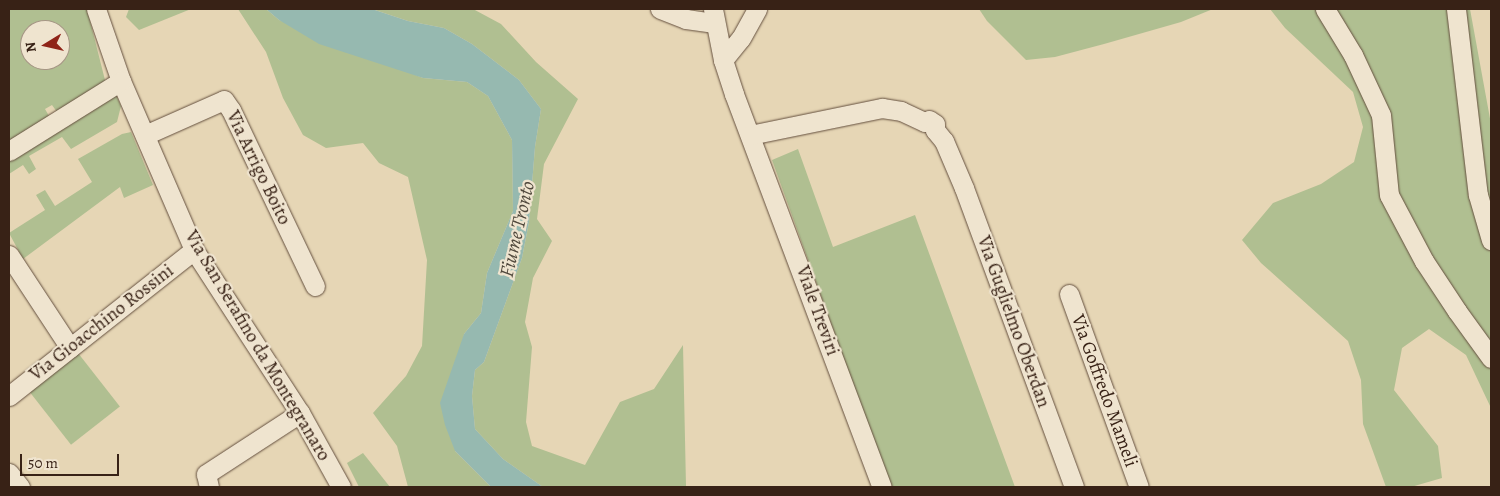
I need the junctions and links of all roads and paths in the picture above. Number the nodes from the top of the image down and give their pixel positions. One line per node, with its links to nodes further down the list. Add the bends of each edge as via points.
1 (96, 9): 9 (street, Via San Serafino da Montegranaro)
2 (660, 9): 6 (street)
3 (757, 9): 8 (street, via 741,38)
4 (1326, 9): 19 (street, via 1353,55 1381,115 1389,195 1424,261)
5 (1456, 9): 13 (street, via 1478,195)
6 (686, 14): 7 (street)
7 (714, 16): 8 (street, Viale Treviri)
8 (723, 60): 11 (street, Viale Treviri)
9 (121, 81): 10 (street, Via San Serafino da Montegranaro); 12 (street)
10 (145, 135): 14 (street, Via San Serafino da Montegranaro); 16 (street, Via Arrigo Boito, via 224,100 232,110)
11 (752, 142): 26 (street, Viale Treviri); 27 (street, Via Guglielmo Oberdan, via 794,127 882,108 901,111 924,124 952,158)
12 (9, 150)
13 (1491, 240)
14 (194, 250): 18 (street, Via Gioacchino Rossini); 21 (street, Via San Serafino da Montegranaro)
15 (9, 255): 18 (street)
16 (315, 286)
17 (1069, 294): 28 (street, Via Goffredo Mameli)
18 (70, 348): 20 (street, Via Gioacchino Rossini)
19 (1491, 358)
20 (9, 396)
21 (300, 413): 23 (street); 25 (street, Via San Serafino da Montegranaro)
22 (9, 473): 24 (street)
23 (208, 480)
24 (20, 487)
25 (341, 487)
26 (882, 487)
27 (1074, 487)
28 (1139, 487)

